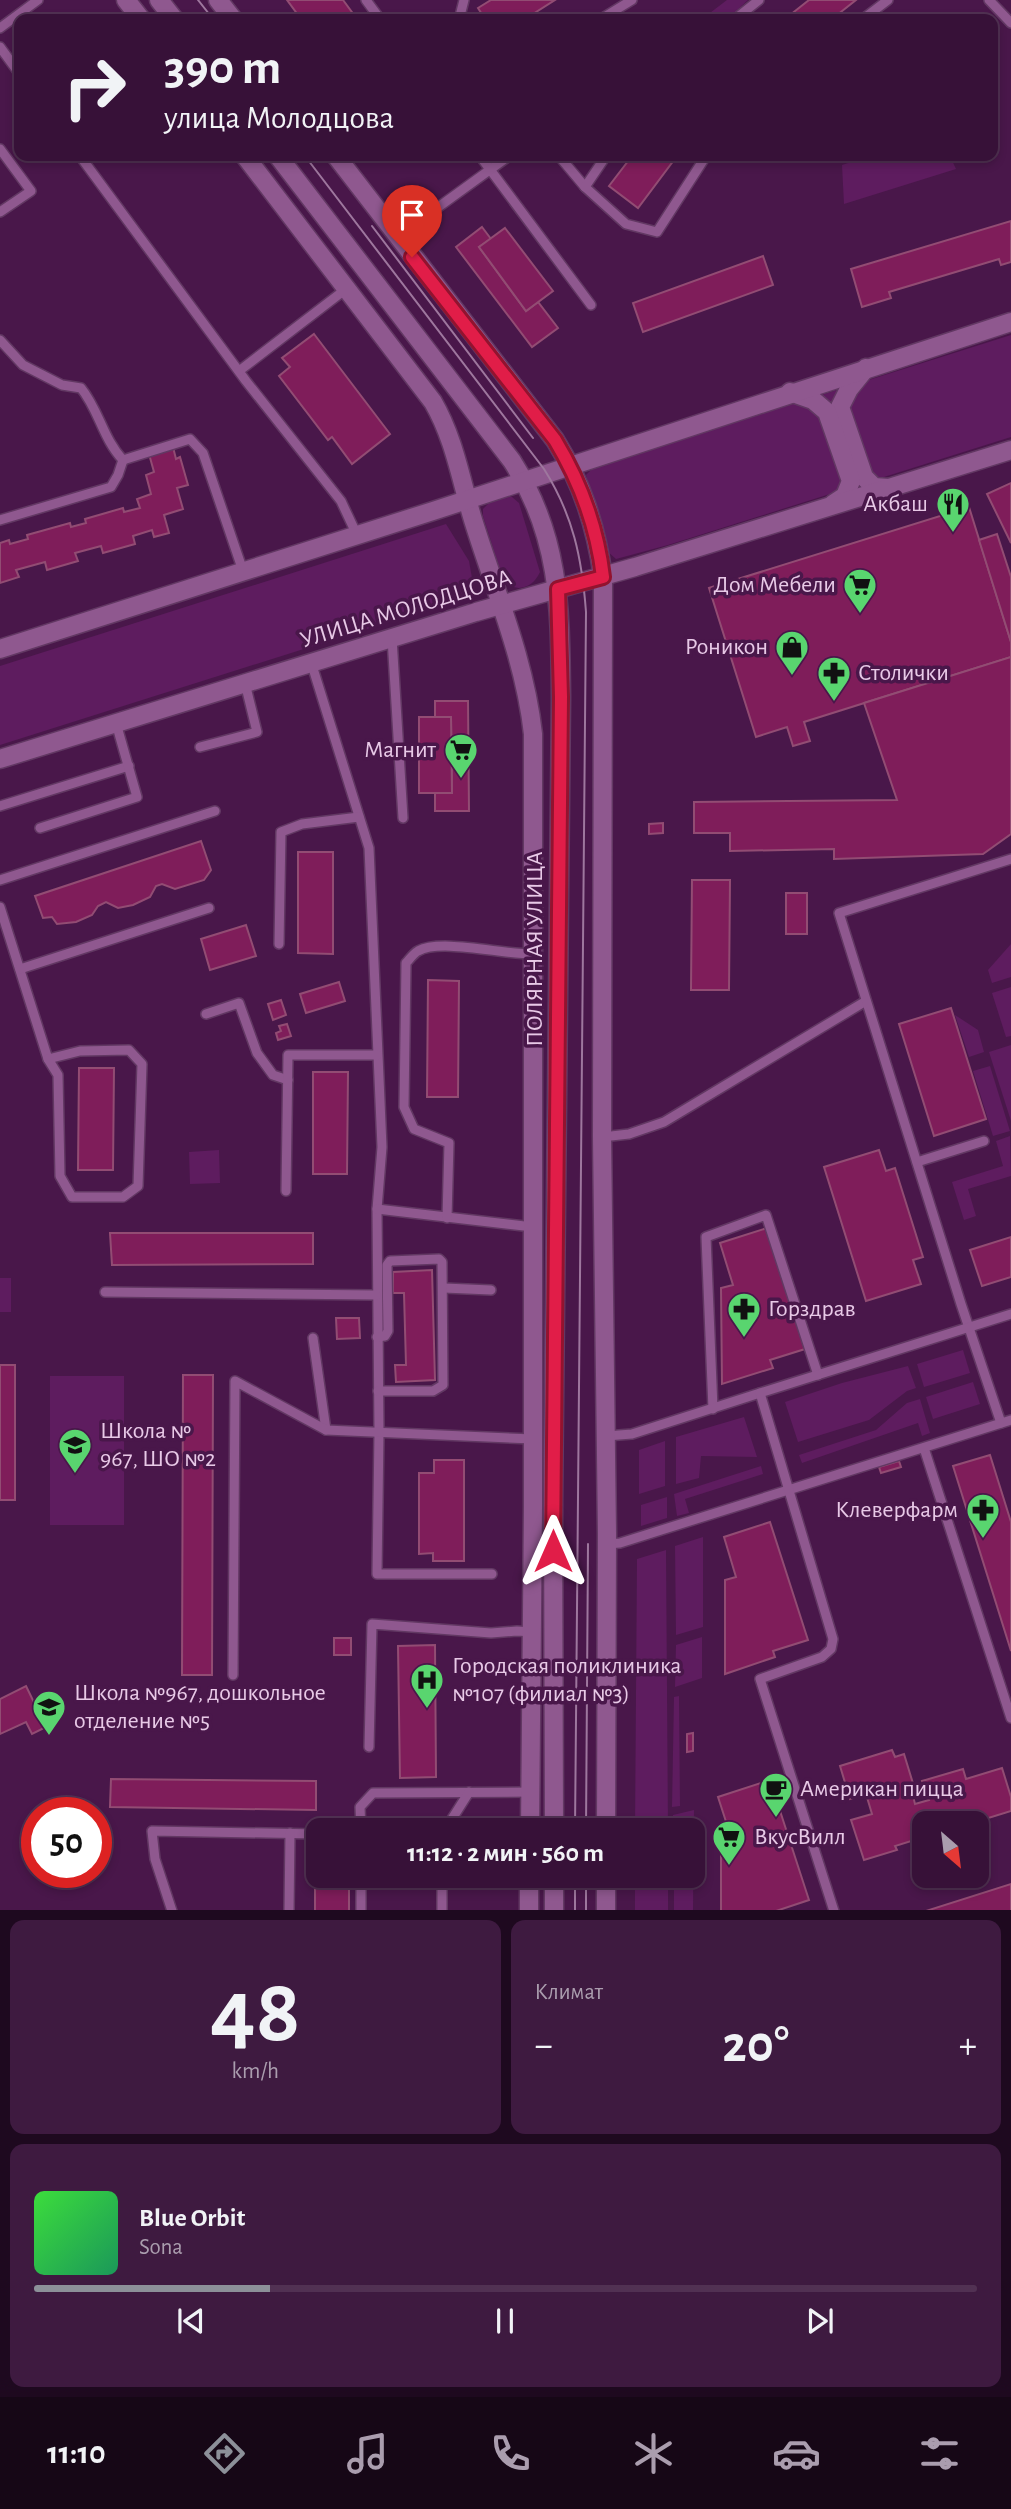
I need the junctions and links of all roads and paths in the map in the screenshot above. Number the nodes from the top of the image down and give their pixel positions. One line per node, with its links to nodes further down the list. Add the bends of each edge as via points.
1 (38, 0): 9 (lane)
2 (126, 0): 10 (street)
3 (159, 0): 11 (street)
4 (218, 0): 12 (street)
5 (632, 0): 13 (lane)
6 (759, 0): 14 (lane)
7 (888, 0): 15 (lane)
8 (989, 0): 16 (lane)
9 (18, 14)
10 (137, 14)
11 (170, 14)
12 (229, 14)
13 (609, 14)
14 (742, 14)
15 (870, 14)
16 (1011, 23)
17 (0, 47): 18 (lane)
18 (14, 66)
19 (0, 149): 31 (lane, via 31,191)
20 (84, 161): 38 (lane)
21 (249, 161): 33 (street, ПОЛЯРНАЯ УЛИЦА)
22 (282, 161): 43 (street, ПОЛЯРНАЯ УЛИЦА)
23 (340, 161): 32 (street)
24 (484, 161): 29 (lane)
25 (502, 161): 29 (lane)
26 (563, 161): 30 (lane)
27 (603, 161): 30 (lane)
28 (703, 161): 30 (lane, via 657,232 626,224)
29 (490, 170): 32 (lane); 34 (lane)
30 (585, 187)
31 (0, 212)
32 (397, 237): 42 (street)
33 (346, 289): 38 (lane); 45 (street, ПОЛЯРНАЯ УЛИЦА, via 438,411 451,437)
34 (591, 305)
35 (1011, 321): 37 (street)
36 (0, 340): 41 (lane, via 23,365 62,385 81,388 93,402 110,446)
37 (866, 368): 39 (street); 44 (street, via 840,407 864,477 874,487)
38 (239, 370): 48 (lane, via 341,501)
39 (790, 392): 42 (street); 46 (street, УЛИЦА МОЛОДЦОВА, via 813,400 827,412 851,481 845,496)
40 (1011, 450): 44 (street, УЛИЦА МОЛОДЦОВА)
41 (123, 460): 47 (lane, via 111,486); 49 (lane, via 190,439 203,453)
42 (570, 465): 43 (street); 50 (street, via 593,520)
43 (525, 481): 45 (street); 51 (street, ПОЛЯРНАЯ УЛИЦА, via 555,567)
44 (892, 488): 46 (street, УЛИЦА МОЛОДЦОВА)
45 (467, 499): 48 (street); 52 (street, ПОЛЯРНАЯ УЛИЦА)
46 (827, 508): 50 (street, УЛИЦА МОЛОДЦОВА)
47 (0, 520)
48 (357, 535): 49 (street)
49 (243, 571): 54 (street)
50 (603, 577): 51 (street, УЛИЦА МОЛОДЦОВА); 78 (street)
51 (558, 589): 52 (street, УЛИЦА МОЛОДЦОВА); 115 (street, ПОЛЯРНАЯ УЛИЦА)
52 (502, 605): 53 (street, УЛИЦА МОЛОДЦОВА); 71 (street, ПОЛЯРНАЯ УЛИЦА, via 529,698 533,734)
53 (392, 638): 55 (street, УЛИЦА МОЛОДЦОВА); 64 (lane)
54 (0, 649)
55 (311, 662): 56 (street, УЛИЦА МОЛОДЦОВА); 63 (lane)
56 (244, 683): 57 (street, УЛИЦА МОЛОДЦОВА); 58 (lane, via 257,732)
57 (116, 723): 59 (street, УЛИЦА МОЛОДЦОВА); 60 (lane)
58 (200, 747)
59 (0, 759)
60 (129, 766): 61 (lane); 65 (lane, via 137,797)
61 (0, 806)
62 (215, 811): 67 (lane)
63 (359, 817): 70 (lane, via 302,824 281,832); 75 (lane, via 369,848)
64 (403, 818)
65 (40, 828)
66 (1011, 859): 73 (lane, via 839,913)
67 (0, 880)
68 (0, 907): 72 (lane)
69 (209, 908): 72 (lane)
70 (279, 944)
71 (534, 954): 83 (lane, via 445,946 418,951 406,963 404,1107 414,1129 449,1143); 84 (street, ПОЛЯРНАЯ УЛИЦА)
72 (20, 969): 76 (lane)
73 (866, 1001): 78 (lane, via 664,1122 629,1135); 80 (lane)
74 (206, 1014): 77 (lane, via 239,1003 257,1054 273,1075)
75 (377, 1055): 77 (lane, via 288,1055); 82 (lane, via 382,1147)
76 (48, 1059): 76 (lane, via 58,1075 60,1176 72,1197 123,1197 138,1186 142,1064 129,1050 80,1051)
77 (288, 1080): 81 (lane)
78 (602, 1137): 100 (street)
79 (984, 1141): 80 (lane)
80 (917, 1162): 90 (lane)
81 (286, 1191)
82 (377, 1209): 83 (lane); 88 (lane)
83 (447, 1218): 84 (lane)
84 (533, 1227): 101 (street, ПОЛЯРНАЯ УЛИЦА)
85 (444, 1288): 86 (lane); 91 (lane, via 444,1267 439,1259 390,1261 388,1331); 94 (lane, via 443,1385 433,1391)
86 (491, 1290)
87 (106, 1292): 88 (lane)
88 (376, 1295): 91 (lane)
89 (1011, 1314): 90 (lane)
90 (969, 1326): 93 (lane); 97 (lane)
91 (377, 1337): 94 (lane)
92 (313, 1338): 98 (lane)
93 (818, 1375): 95 (lane); 96 (lane, via 766,1215 706,1237)
94 (378, 1391): 99 (lane)
95 (760, 1393): 96 (lane); 103 (lane)
96 (713, 1409): 100 (lane, via 632,1434)
97 (1006, 1421): 102 (lane)
98 (326, 1430): 99 (lane); 107 (lane, via 235,1381)
99 (379, 1432): 101 (lane); 105 (lane, via 377,1574)
100 (606, 1436): 104 (street)
101 (533, 1439): 106 (street, ПОЛЯРНАЯ УЛИЦА)
102 (924, 1448): 103 (lane); 108 (lane)
103 (790, 1490): 104 (lane); 131 (lane, via 832,1644 822,1657 760,1679)
104 (607, 1544): 116 (street)
105 (492, 1574)
106 (532, 1633): 109 (lane, via 372,1624); 111 (street, ПОЛЯРНАЯ УЛИЦА)
107 (233, 1675)
108 (1011, 1718)
109 (369, 1747)
110 (469, 1792): 111 (lane); 112 (lane, via 373,1793 360,1807); 113 (lane)
111 (530, 1792): 114 (street, ПОЛЯРНАЯ УЛИЦА)
112 (360, 1818)
113 (453, 1818)
114 (530, 1818)
115 (554, 1818)
116 (606, 1818)
117 (290, 1833): 118 (lane); 124 (lane, via 152,1831 155,1859); 125 (lane)
118 (306, 1834)
119 (361, 1888): 126 (lane)
120 (442, 1888): 127 (lane)
121 (529, 1888): 128 (street)
122 (554, 1888): 129 (street)
123 (606, 1888): 130 (street)
124 (172, 1910)
125 (289, 1910)
126 (361, 1910)
127 (442, 1910)
128 (529, 1910)
129 (554, 1910)
130 (606, 1910)
131 (834, 1910)

